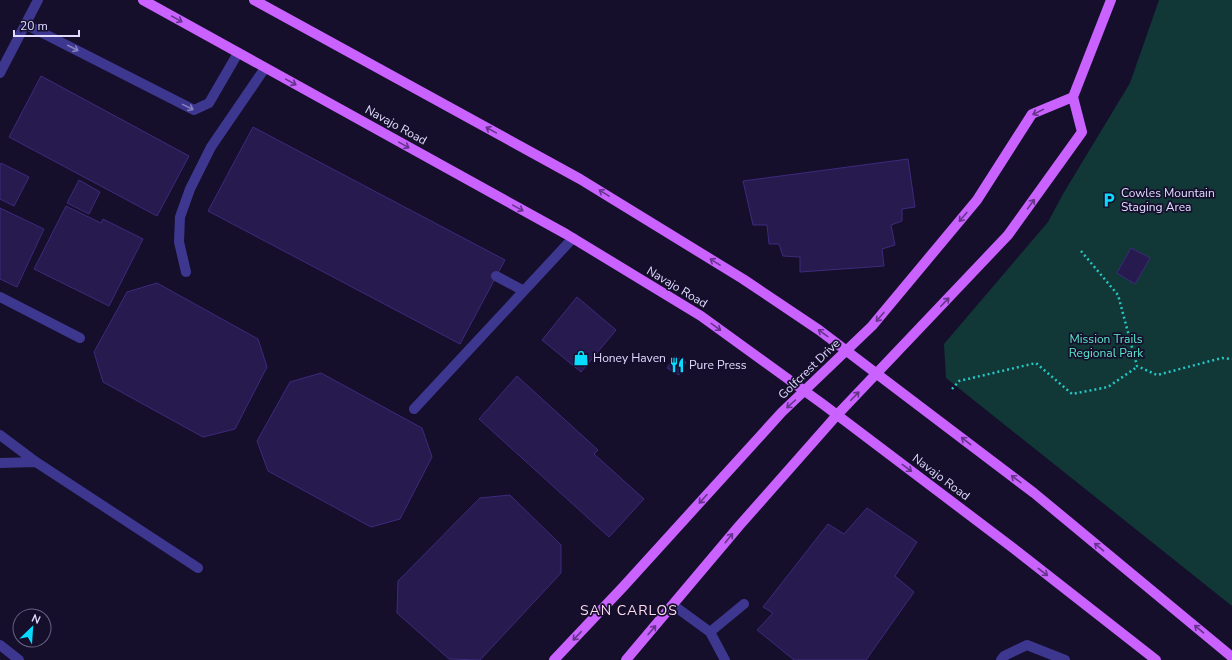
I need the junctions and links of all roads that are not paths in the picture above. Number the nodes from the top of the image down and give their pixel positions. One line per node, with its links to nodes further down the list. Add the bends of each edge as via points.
1 (38, 0): 5 (street)
2 (143, 0): 6 (main road, Navajo Road, one-way to 6)
3 (254, 0): 16 (main road, one-way to 3, via 744,279 580,179)
4 (1111, 0): 9 (main road)
5 (26, 24): 6 (street, one-way to 6, via 194,110 209,103); 8 (street)
6 (238, 53): 7 (main road, Navajo Road)
7 (265, 68): 10 (main road, Navajo Road, one-way to 10); 11 (street, via 211,147 190,189 180,217 179,242)
8 (0, 73)
9 (1073, 97): 16 (main road, Golfcrest Drive, one-way to 16, via 1032,114 977,200 872,326); 17 (main road, one-way to 9, via 1008,235 1082,132)
10 (573, 238): 13 (street); 18 (main road, Navajo Road, one-way to 18, via 701,316)
11 (186, 272)
12 (496, 276): 13 (street)
13 (524, 291): 19 (street)
14 (0, 297): 15 (street)
15 (80, 338)
16 (847, 350): 17 (main road); 18 (main road, Golfcrest Drive)
17 (877, 373): 20 (main road, one-way to 17); 29 (main road, one-way to 17, via 1034,493)
18 (805, 391): 20 (main road, Navajo Road); 31 (main road, Golfcrest Drive, one-way to 31, via 782,412)
19 (414, 409)
20 (837, 415): 26 (main road, one-way to 20); 36 (main road, Navajo Road, one-way to 36)
21 (0, 435): 23 (street)
22 (0, 462): 23 (street)
23 (36, 462): 24 (street)
24 (198, 568)
25 (744, 604): 27 (street)
26 (673, 605): 27 (street); 32 (main road, one-way to 26)
27 (710, 632): 33 (street)
28 (0, 645): 30 (street)
29 (1231, 656)
30 (19, 660)
31 (554, 660)
32 (626, 660)
33 (725, 660)
34 (1001, 660): 35 (street, via 1027,645)
35 (1065, 660)
36 (1156, 660)

